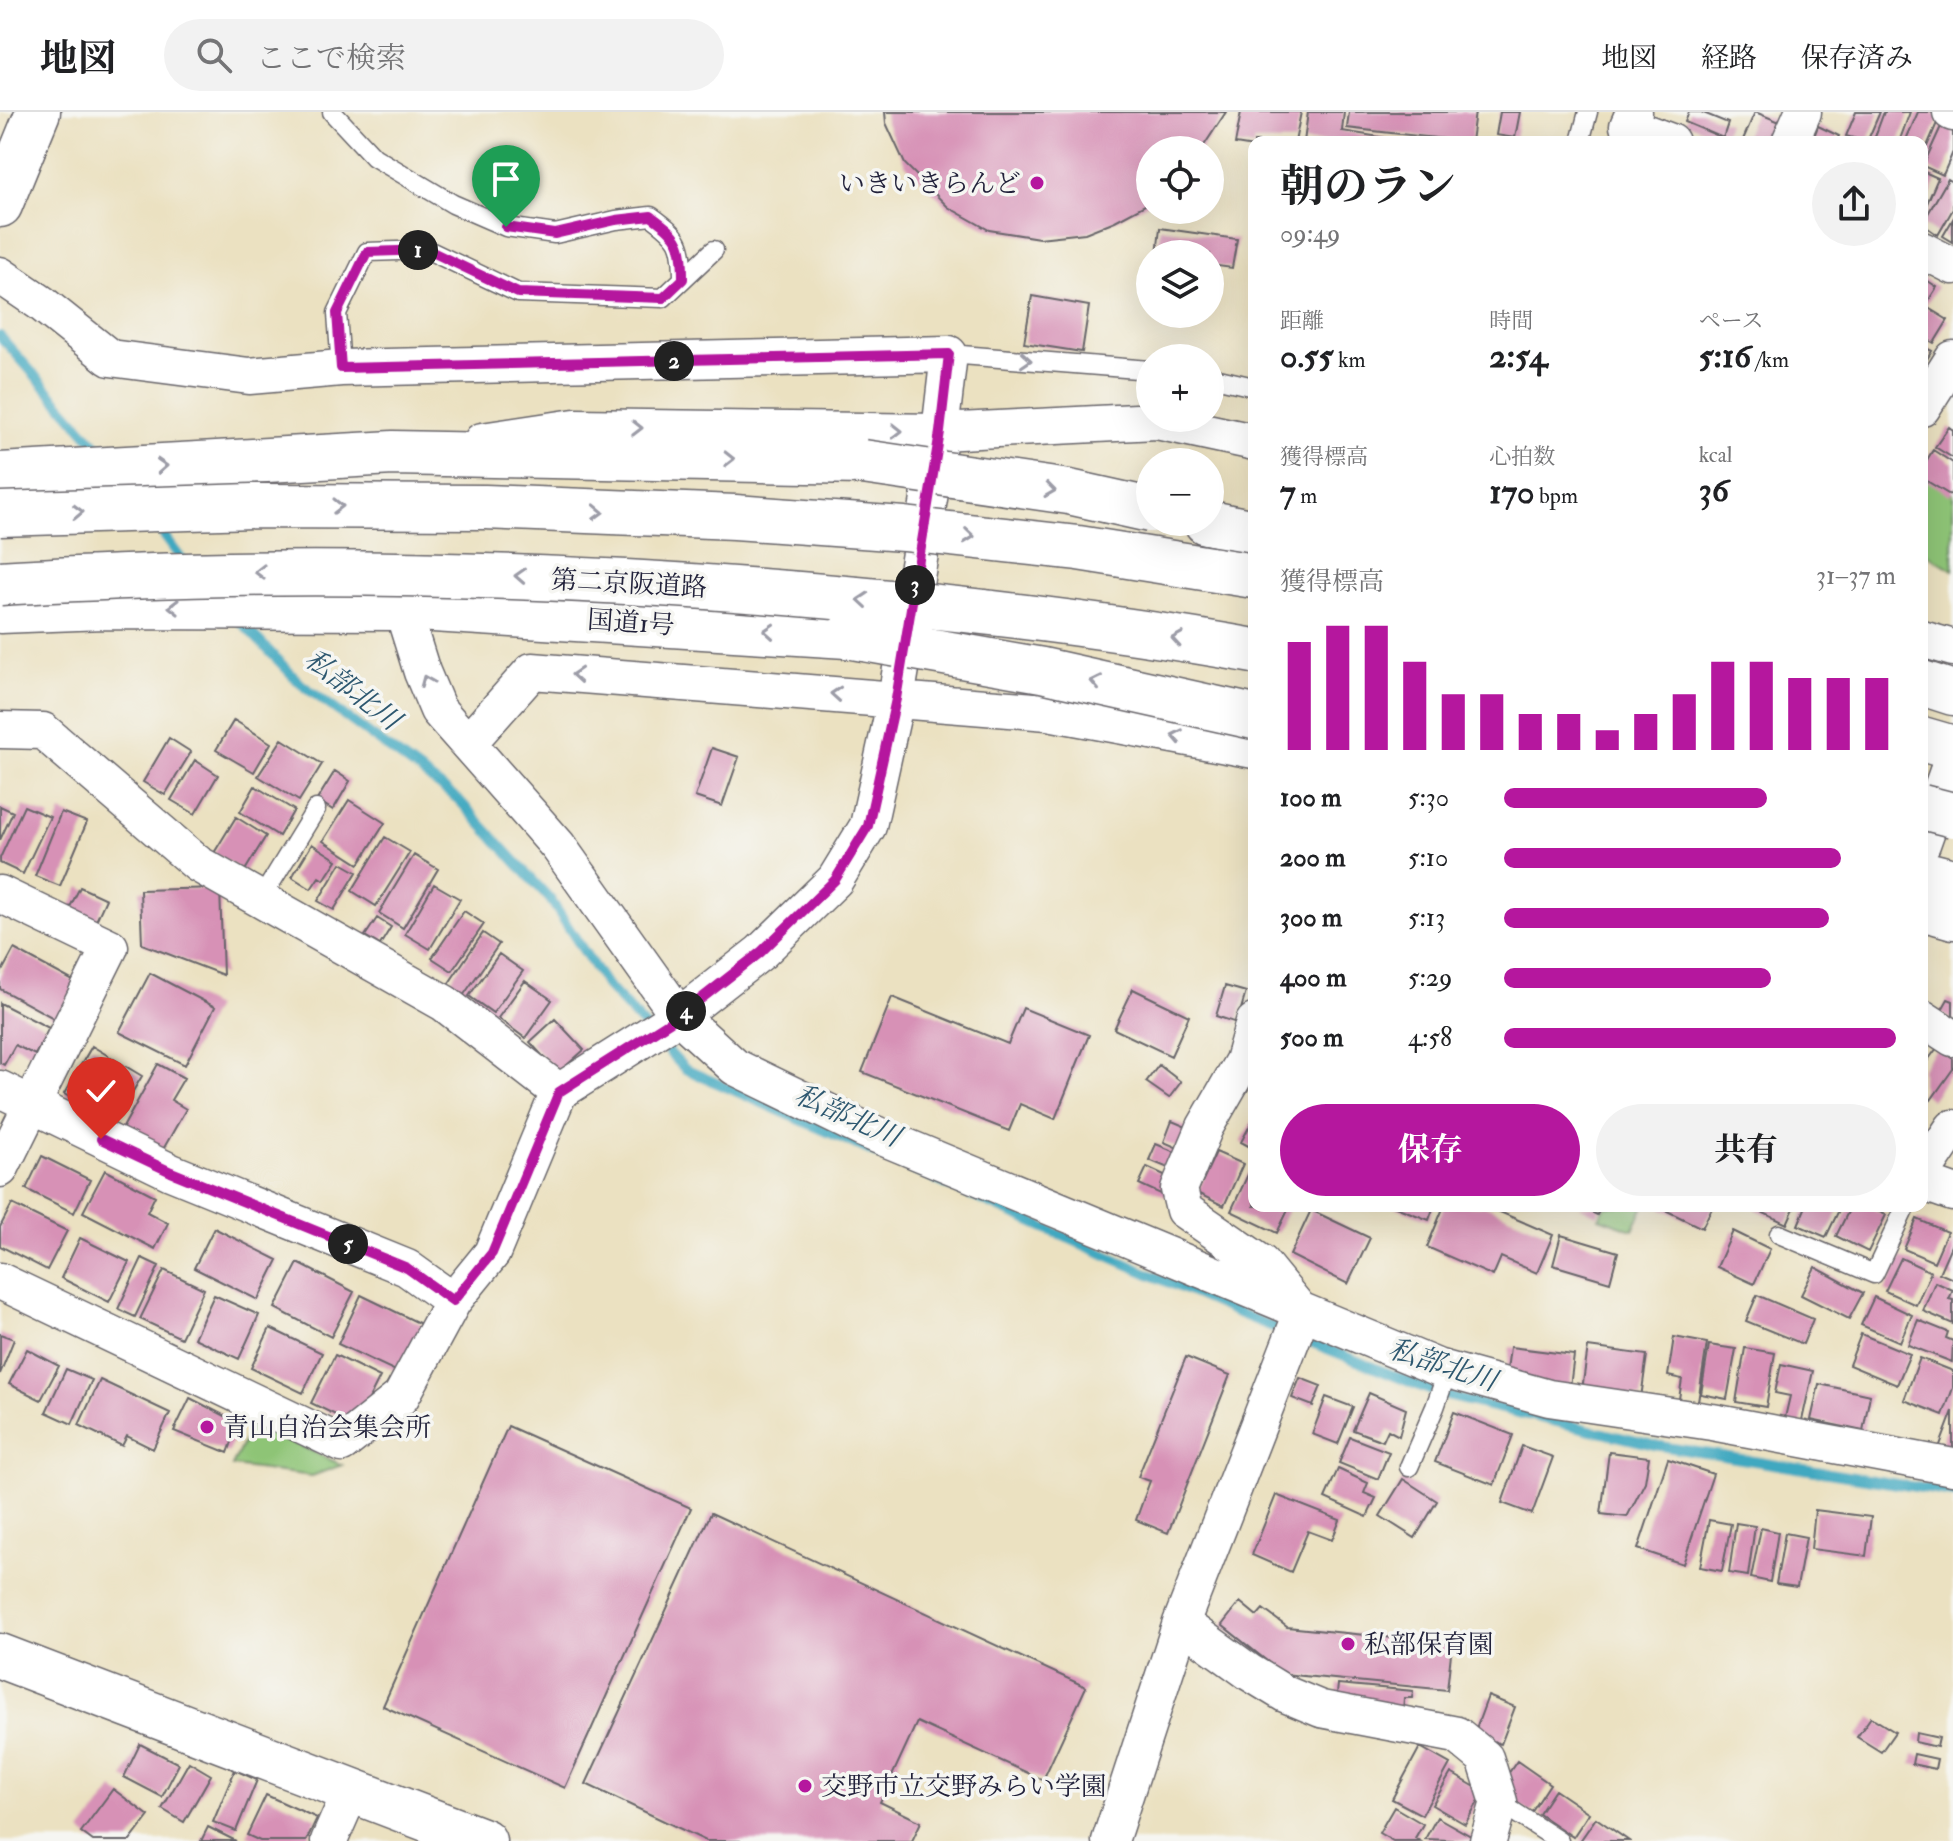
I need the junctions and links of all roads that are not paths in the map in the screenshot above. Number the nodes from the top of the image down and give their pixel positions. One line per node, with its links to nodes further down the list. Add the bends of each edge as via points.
1 (38, 112): 9 (main road)
2 (332, 112): 14 (lane, via 374,157 453,204 506,227 555,234 651,216 675,234 683,255)
3 (1588, 112): 6 (lane)
4 (1803, 112): 8 (street)
5 (1629, 127): 7 (street)
6 (1582, 136)
7 (1654, 136)
8 (1793, 136)
9 (0, 205)
10 (714, 250): 14 (lane)
11 (1928, 253): 12 (street)
12 (1953, 266)
13 (0, 275): 17 (street, via 110,358 249,376)
14 (683, 279): 17 (lane, via 663,298 518,293 428,250 367,252 337,313)
15 (949, 354): 17 (street); 18 (lane, one-way to 18); 22 (street)
16 (1953, 359): 21 (street)
17 (341, 368)
18 (1136, 369)
19 (1224, 380): 20 (lane)
20 (1248, 386)
21 (1928, 399)
22 (940, 432): 23 (street, via 1156,421); 24 (street, one-way to 22, via 575,427); 39 (street)
23 (1248, 441)
24 (393, 453): 25 (main road, one-way to 24); 26 (main road, one-way to 26, bridge, via 863,462)
25 (0, 475)
26 (1136, 507)
27 (0, 514): 30 (main road, one-way to 30, bridge, via 267,506 485,507 735,517 1078,548)
28 (1224, 526): 29 (main road)
29 (1248, 531)
30 (1248, 575)
31 (0, 583): 36 (main road, 第二京阪道路, one-way to 31, bridge, via 896,602 483,574 255,572)
32 (402, 608): 33 (main road, 国道1号, one-way to 33); 40 (main road, 国道1号, one-way to 32, bridge, via 1042,670 847,636); 43 (street, one-way to 32, via 438,710)
33 (0, 611)
34 (1928, 641): 35 (street)
35 (1953, 648)
36 (1248, 650)
37 (1928, 685): 38 (main road)
38 (1953, 693)
39 (896, 699): 43 (street, one-way to 43, via 532,671); 45 (street, one-way to 39, via 1048,712); 57 (street, via 868,826 835,880 761,952)
40 (1248, 716)
41 (0, 730): 54 (street, via 43,731 198,864)
42 (1928, 741): 44 (main road)
43 (468, 743): 57 (street, via 558,846)
44 (1953, 748)
45 (1248, 749)
46 (1953, 757): 50 (street)
47 (316, 809): 54 (lane)
48 (1928, 809): 49 (main road, bridge)
49 (1953, 815)
50 (1928, 827)
51 (1928, 875): 52 (main road)
52 (1953, 881)
53 (0, 894): 60 (street, via 110,947)
54 (261, 899): 59 (street, via 444,1003)
55 (1928, 914): 56 (street)
56 (1953, 921)
57 (679, 1016): 59 (street); 70 (street, via 735,1067 863,1129)
58 (1248, 1043): 70 (street, via 1179,1189 1184,1210 1261,1263)
59 (559, 1092): 69 (street, via 492,1253)
60 (16, 1097): 63 (street); 69 (street, via 171,1172 407,1268)
61 (1953, 1128): 62 (street)
62 (1928, 1165)
63 (0, 1169)
64 (1928, 1184): 65 (street)
65 (1953, 1193)
66 (1903, 1212): 67 (lane, via 1874,1274)
67 (1779, 1234)
68 (0, 1281): 69 (street, via 342,1444 401,1397)
69 (453, 1301)
70 (1302, 1313): 71 (street); 74 (street)
71 (1445, 1378): 72 (lane); 73 (street)
72 (1409, 1467)
73 (1953, 1467)
74 (1181, 1623): 77 (street, via 1249,1672 1321,1709 1457,1735 1485,1758); 80 (street)
75 (0, 1656): 76 (main road)
76 (351, 1791): 78 (street); 79 (main road)
77 (1499, 1802): 81 (street); 82 (lane)
78 (329, 1841)
79 (484, 1841)
80 (1110, 1841)
81 (1488, 1841)
82 (1559, 1841)

